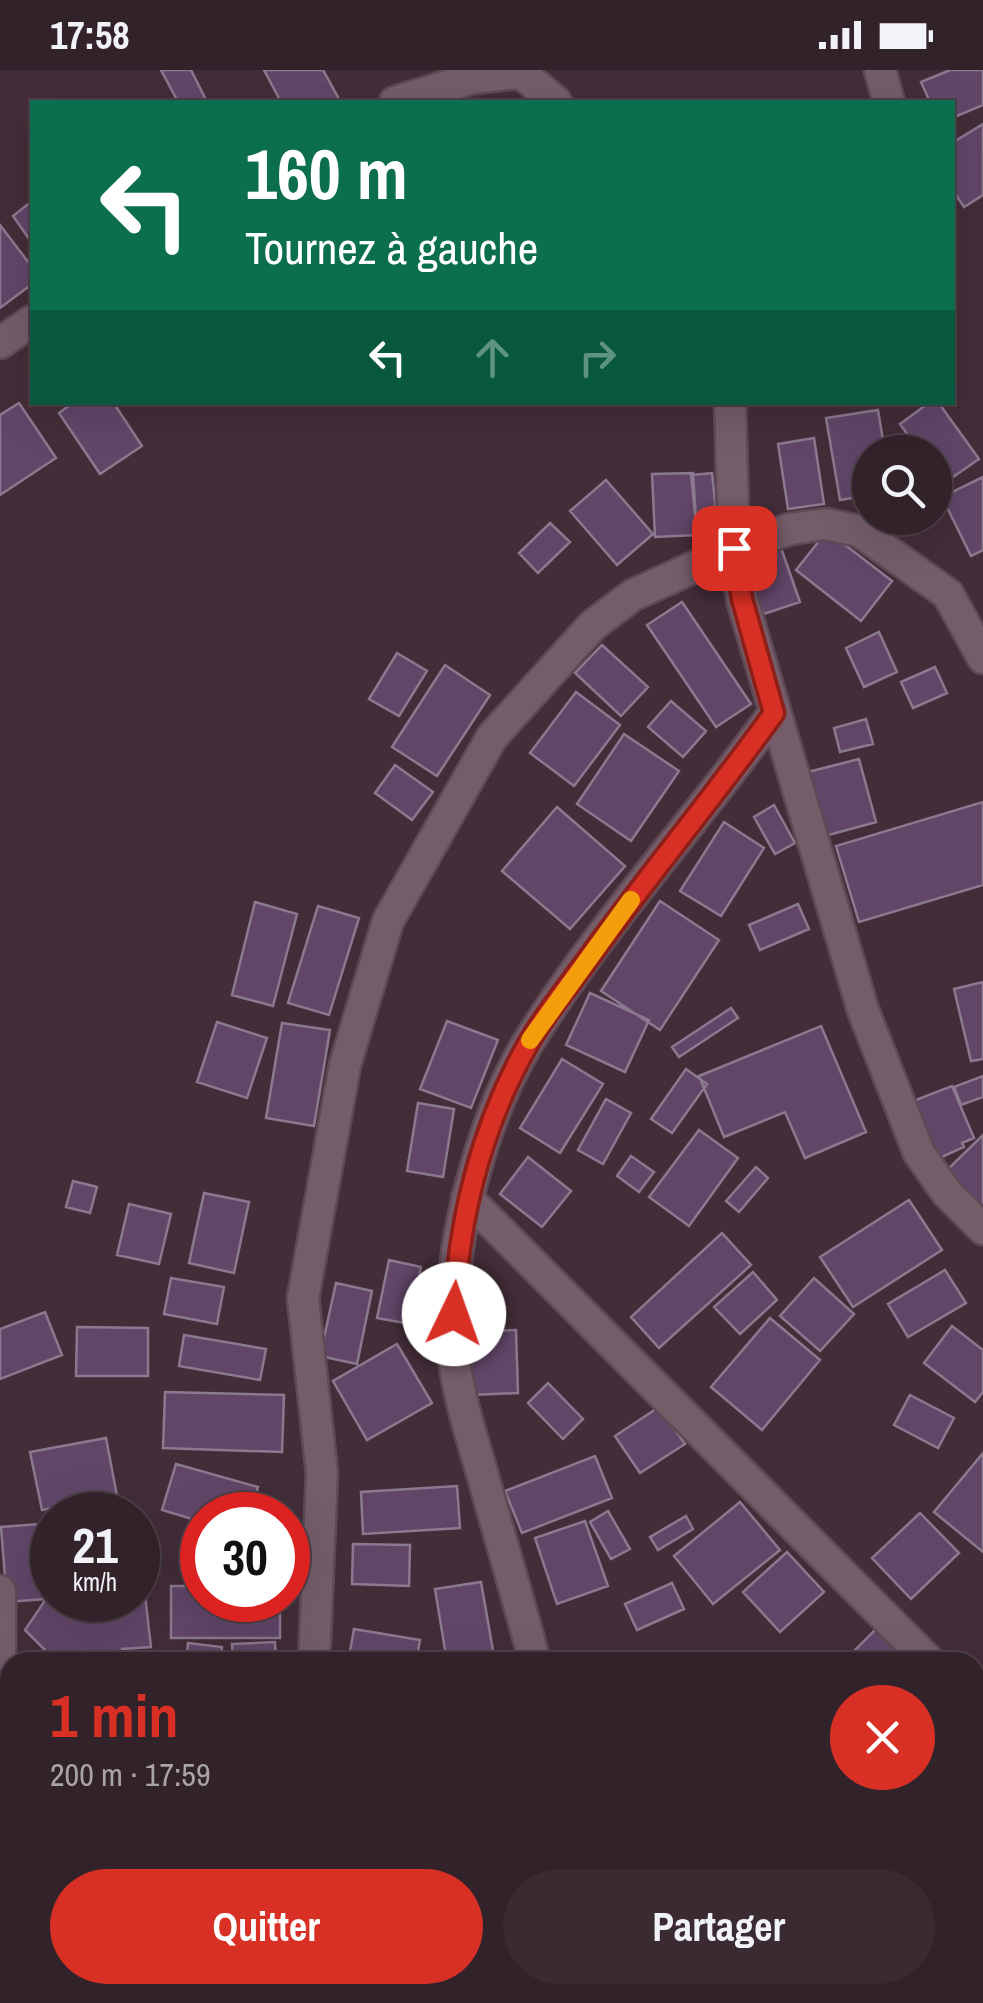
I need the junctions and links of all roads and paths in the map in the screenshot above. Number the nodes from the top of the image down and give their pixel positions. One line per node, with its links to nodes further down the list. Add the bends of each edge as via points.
1 (880, 70): 5 (street)
2 (519, 71): 3 (street); 4 (street)
3 (402, 100)
4 (554, 100)
5 (888, 100)
6 (30, 322): 7 (street)
7 (0, 343)
8 (730, 405): 9 (street)
9 (734, 548): 10 (street, via 826,524 860,531 948,594); 11 (street); 15 (street, via 634,595 593,626 492,737 388,921 345,1065 303,1298 322,1473)
10 (983, 658)
11 (774, 713): 12 (street, via 528,1043); 13 (street, via 863,1010 919,1152)
12 (467, 1198): 16 (street, via 452,1347); 17 (street)
13 (983, 1229)
14 (0, 1592): 18 (street)
15 (314, 1652)
16 (533, 1652)
17 (920, 1652)
18 (0, 1702)

